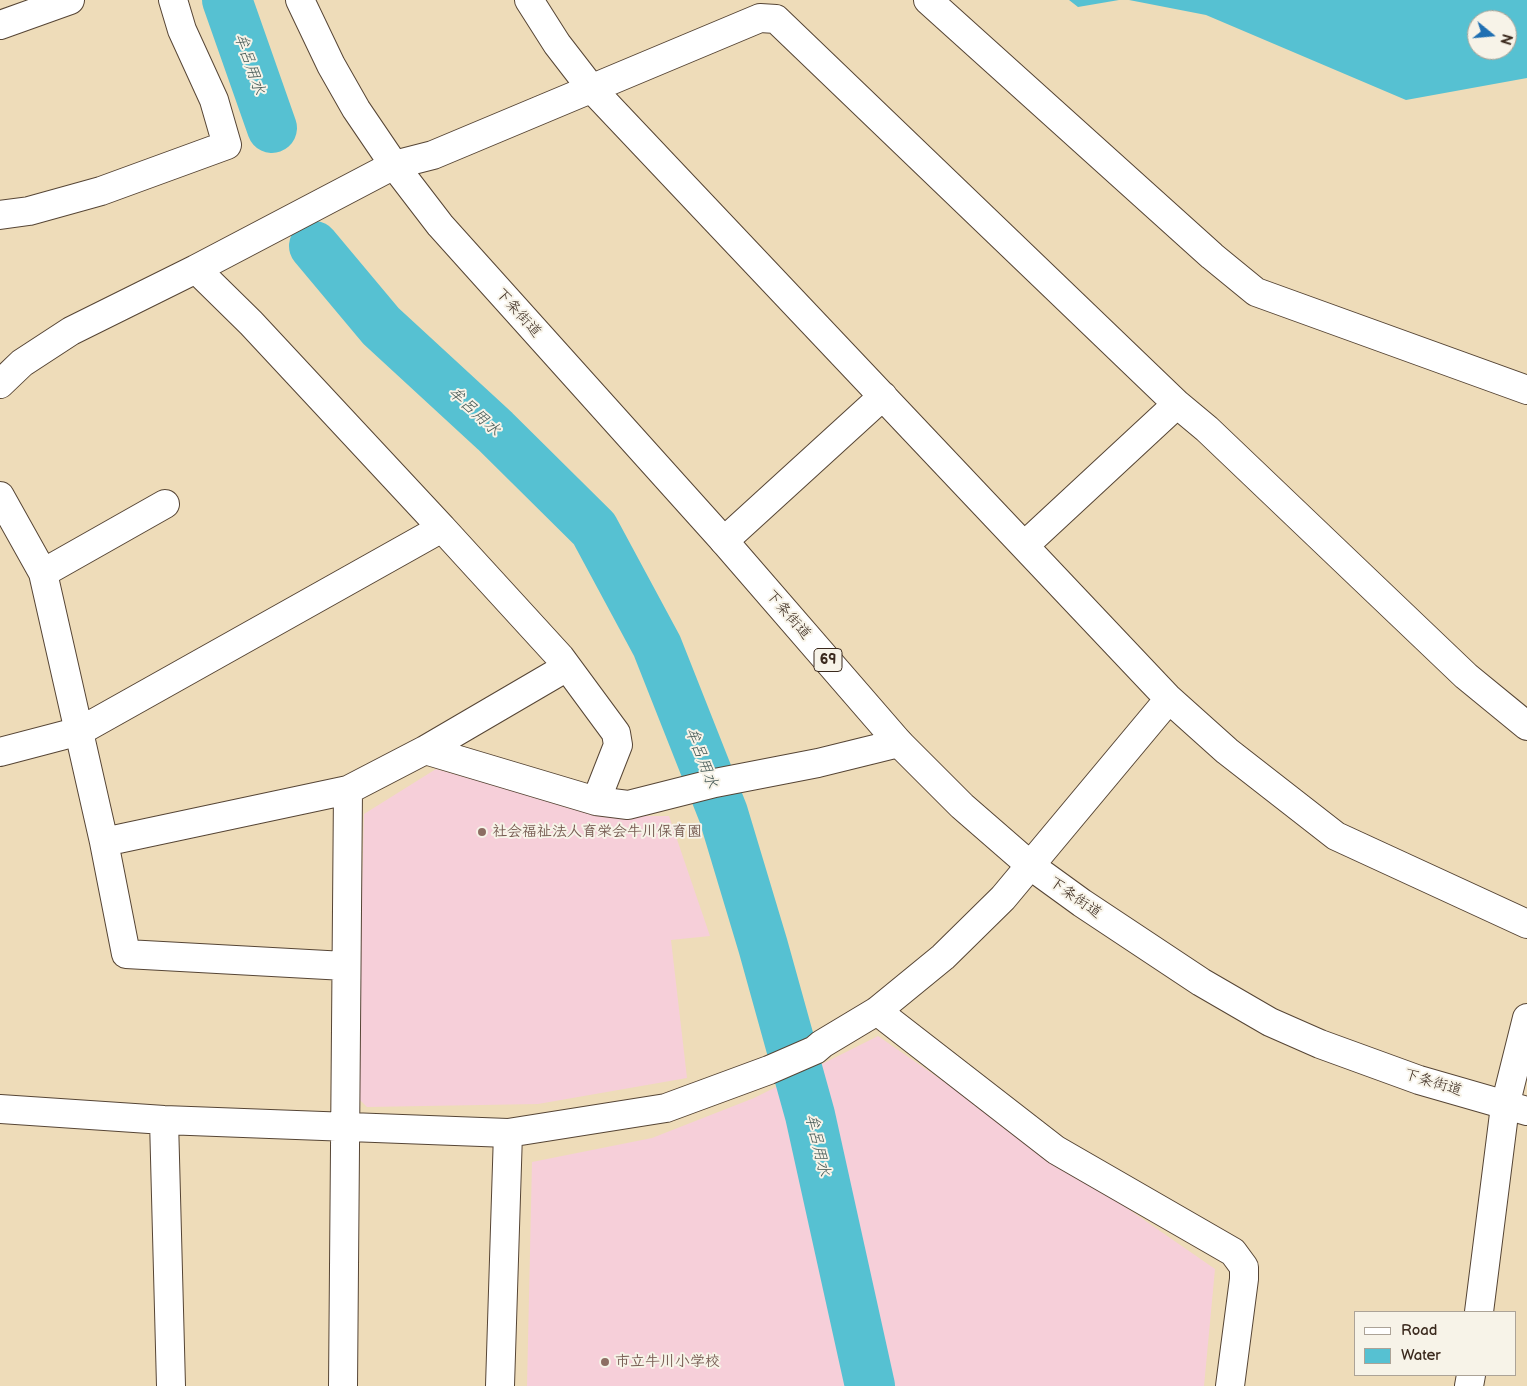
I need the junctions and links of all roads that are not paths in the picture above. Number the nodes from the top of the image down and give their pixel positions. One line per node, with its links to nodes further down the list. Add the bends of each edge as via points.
1 (70, 0): 6 (street)
2 (173, 0): 9 (street, via 182,30 214,100 227,145 101,190 29,211)
3 (300, 0): 8 (street, 下条街道 / 69, via 356,109)
4 (529, 0): 7 (street)
5 (928, 0): 12 (street, via 1256,292)
6 (0, 25)
7 (586, 83): 8 (street, via 432,155); 13 (street); 14 (street, via 760,18 776,19)
8 (394, 165): 10 (street); 18 (street, 下条街道 / 69, via 440,225)
9 (0, 215)
10 (196, 269): 11 (street, via 71,331 22,363); 17 (street, via 251,323)
11 (0, 384)
12 (1527, 390)
13 (883, 396): 18 (street); 19 (street)
14 (1177, 404): 19 (street); 23 (street, via 1466,676)
15 (0, 496): 20 (street)
16 (165, 504): 20 (street)
17 (442, 528): 21 (street); 24 (street)
18 (724, 541): 25 (street, 下条街道 / 69)
19 (1025, 545): 22 (street)
20 (43, 573): 24 (street)
21 (566, 667): 26 (street); 29 (street, via 616,733 618,745)
22 (1169, 699): 31 (street); 32 (street, via 1227,751 1336,836)
23 (1527, 726)
24 (80, 731): 27 (street); 30 (street)
25 (898, 743): 29 (street, via 628,805); 31 (street, 下条街道 / 69, via 962,806)
26 (426, 750): 28 (street); 29 (street)
27 (0, 752)
28 (348, 790): 30 (street); 33 (street)
29 (596, 801)
30 (104, 842): 33 (street, via 126,954)
31 (1031, 866): 34 (street, via 971,931); 36 (street, 下条街道 / 69, via 1141,944 1270,1022 1365,1061)
32 (1527, 924)
33 (345, 966): 39 (street)
34 (877, 1011): 40 (street, via 815,1050 666,1108); 45 (street, via 1056,1150 1233,1252 1244,1267 1244,1279)
35 (1527, 1018): 36 (street)
36 (1516, 1108): 41 (street)
37 (0, 1109): 38 (street)
38 (164, 1120): 39 (street); 42 (street)
39 (344, 1128): 40 (street); 43 (street)
40 (508, 1133): 44 (street)
41 (1479, 1311)
42 (171, 1386)
43 (343, 1386)
44 (500, 1386)
45 (1230, 1386)

